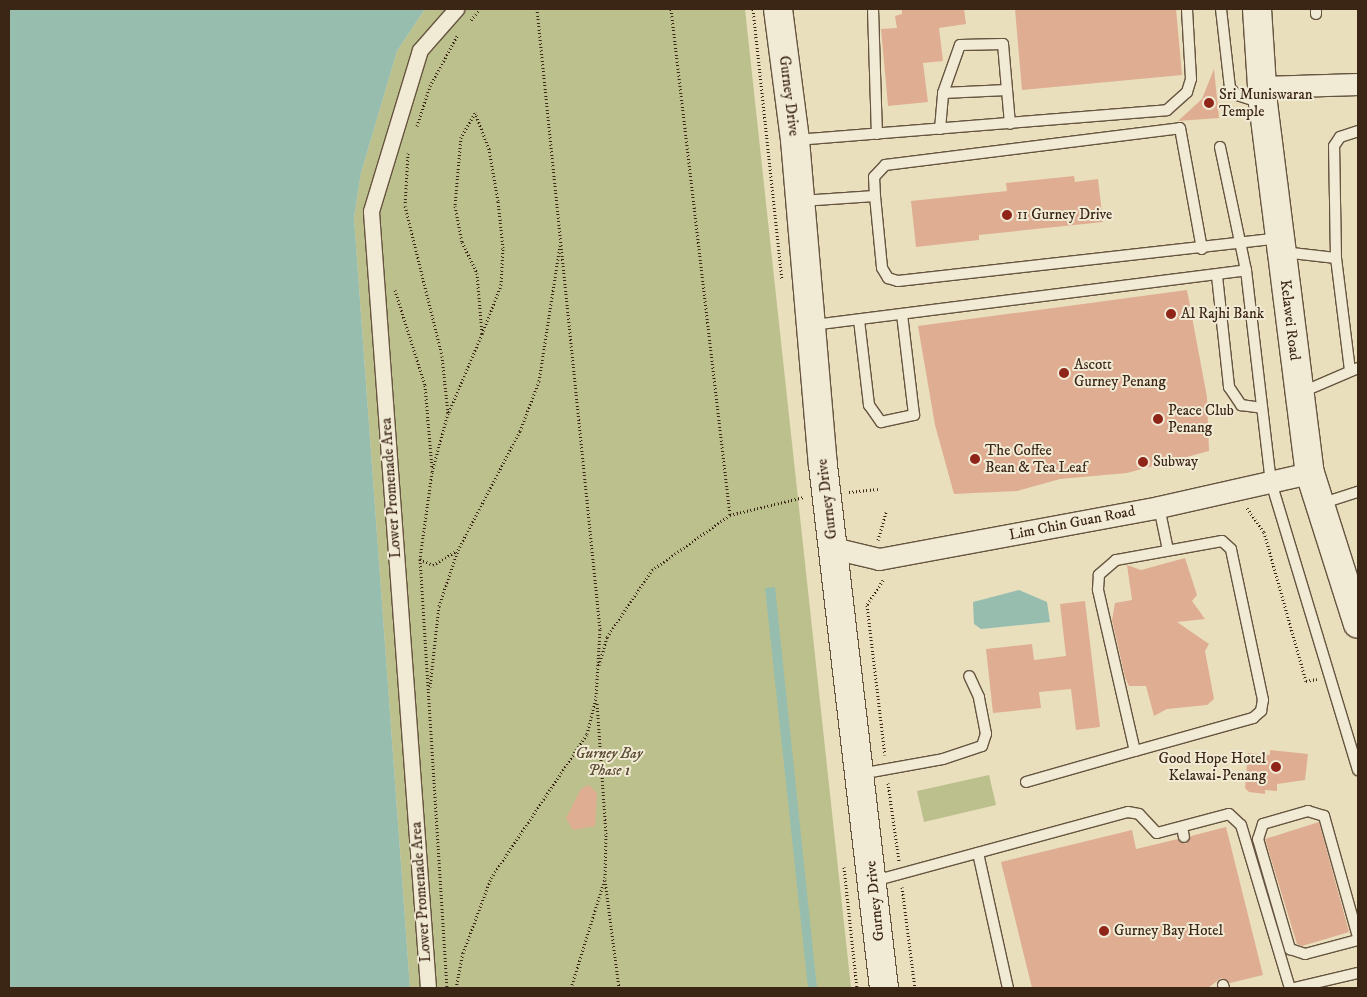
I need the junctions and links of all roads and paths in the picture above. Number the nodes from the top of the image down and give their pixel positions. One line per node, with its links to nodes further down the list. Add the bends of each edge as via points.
1 (456, 9): 30 (street, Lower Promenade Area, via 420,50 371,211)
2 (480, 9): 10 (path)
3 (537, 9): 26 (path)
4 (671, 9): 53 (path)
5 (778, 9): 21 (main road, Gurney Drive)
6 (874, 9): 19 (lane)
7 (1188, 9): 16 (lane, via 1192,79 1178,102 1167,110)
8 (1221, 9): 15 (lane, via 1230,88 1237,95)
9 (1257, 9): 15 (main road, Kelawei Road)
10 (468, 23)
11 (462, 30): 20 (path, via 430,86)
12 (1358, 84): 15 (street)
13 (1007, 90): 14 (lane); 14 (lane, via 1003,44 960,45); 16 (lane)
14 (943, 93): 17 (lane)
15 (1263, 95): 28 (main road, Kelawei Road)
16 (1010, 124): 17 (lane)
17 (940, 129): 19 (lane)
18 (1358, 132): 31 (lane, via 1340,138 1334,146)
19 (877, 134): 21 (lane)
20 (413, 137)
21 (795, 140): 25 (main road, Gurney Drive)
22 (410, 146): 41 (path, via 405,206 442,356)
23 (1220, 147): 27 (lane)
24 (875, 196): 25 (lane); 29 (lane, via 882,268 893,280); 29 (lane, via 874,177 885,165 1180,128)
25 (800, 201): 36 (main road, Gurney Drive)
26 (561, 239): 56 (path, via 538,381 520,431); 61 (path, via 600,629)
27 (1241, 245): 28 (lane); 29 (lane); 32 (lane)
28 (1281, 245): 31 (lane); 39 (main road, Kelawei Road)
29 (1202, 249)
30 (374, 258): 42 (path, via 397,296 425,385); 77 (street, Lower Promenade Area)
31 (1336, 258): 38 (lane)
32 (1246, 270): 33 (lane); 40 (lane)
33 (1217, 276): 34 (lane); 40 (lane, via 1229,387 1241,405)
34 (902, 315): 35 (lane); 35 (lane, via 914,415 881,422 868,404)
35 (860, 320): 36 (lane)
36 (812, 325): 55 (main road, Gurney Drive)
37 (482, 334): 37 (path, via 501,285 503,248 489,149 475,113 461,137 455,206 462,242 476,273); 41 (path)
38 (1354, 369): 39 (lane)
39 (1300, 393): 43 (main road, Kelawei Road)
40 (1262, 408): 44 (lane)
41 (448, 413): 42 (path)
42 (432, 472): 58 (path)
43 (1310, 473): 44 (street, Lim Chin Guan Road); 50 (main road, Kelawei Road)
44 (1270, 482): 51 (street, Lim Chin Guan Road); 63 (lane)
45 (878, 489): 46 (path)
46 (842, 492)
47 (1358, 492): 50 (lane)
48 (805, 497): 53 (path)
49 (1238, 504): 63 (path, via 1260,520 1306,681)
50 (1319, 504): 60 (main road, Kelawei Road)
51 (1159, 507): 55 (street, Lim Chin Guan Road, via 879,559); 57 (lane)
52 (886, 512): 54 (path)
53 (730, 515): 61 (path, via 652,570 607,637)
54 (878, 535)
55 (833, 548): 69 (main road, Gurney Drive)
56 (458, 550): 58 (path, via 433,565); 64 (path, via 439,606)
57 (1168, 550): 66 (lane, via 1116,560 1100,575 1098,590); 66 (lane, via 1216,541 1228,544 1264,706 1253,718)
58 (420, 559): 64 (path)
59 (885, 577): 67 (path, via 867,605)
60 (1358, 624)
61 (598, 670): 65 (path)
62 (969, 676): 67 (lane, via 978,692 986,734 982,746 943,759)
63 (1327, 676): 68 (lane)
64 (428, 696): 78 (path)
65 (596, 697): 73 (path, via 606,834); 79 (path, via 587,734 490,878 463,953)
66 (1135, 751): 70 (lane)
67 (886, 770): 69 (lane); 72 (path)
68 (1358, 770)
69 (859, 774): 74 (main road, Gurney Drive)
70 (1026, 782)
71 (978, 853): 72 (lane); 84 (lane); 85 (lane, via 1128,812 1139,814 1157,833 1183,832 1224,814 1239,820)
72 (901, 874): 74 (lane); 83 (path)
73 (605, 878): 80 (path); 81 (path)
74 (873, 882): 82 (main road, Gurney Drive)
75 (1358, 938): 75 (lane, via 1324,816 1308,811 1263,824 1258,839 1290,949 1305,954)
76 (1358, 973): 86 (lane)
77 (428, 988)
78 (447, 988)
79 (456, 988)
80 (572, 988)
81 (619, 988)
82 (884, 988)
83 (915, 988)
84 (1008, 988)
85 (1290, 988)
86 (1294, 988)

